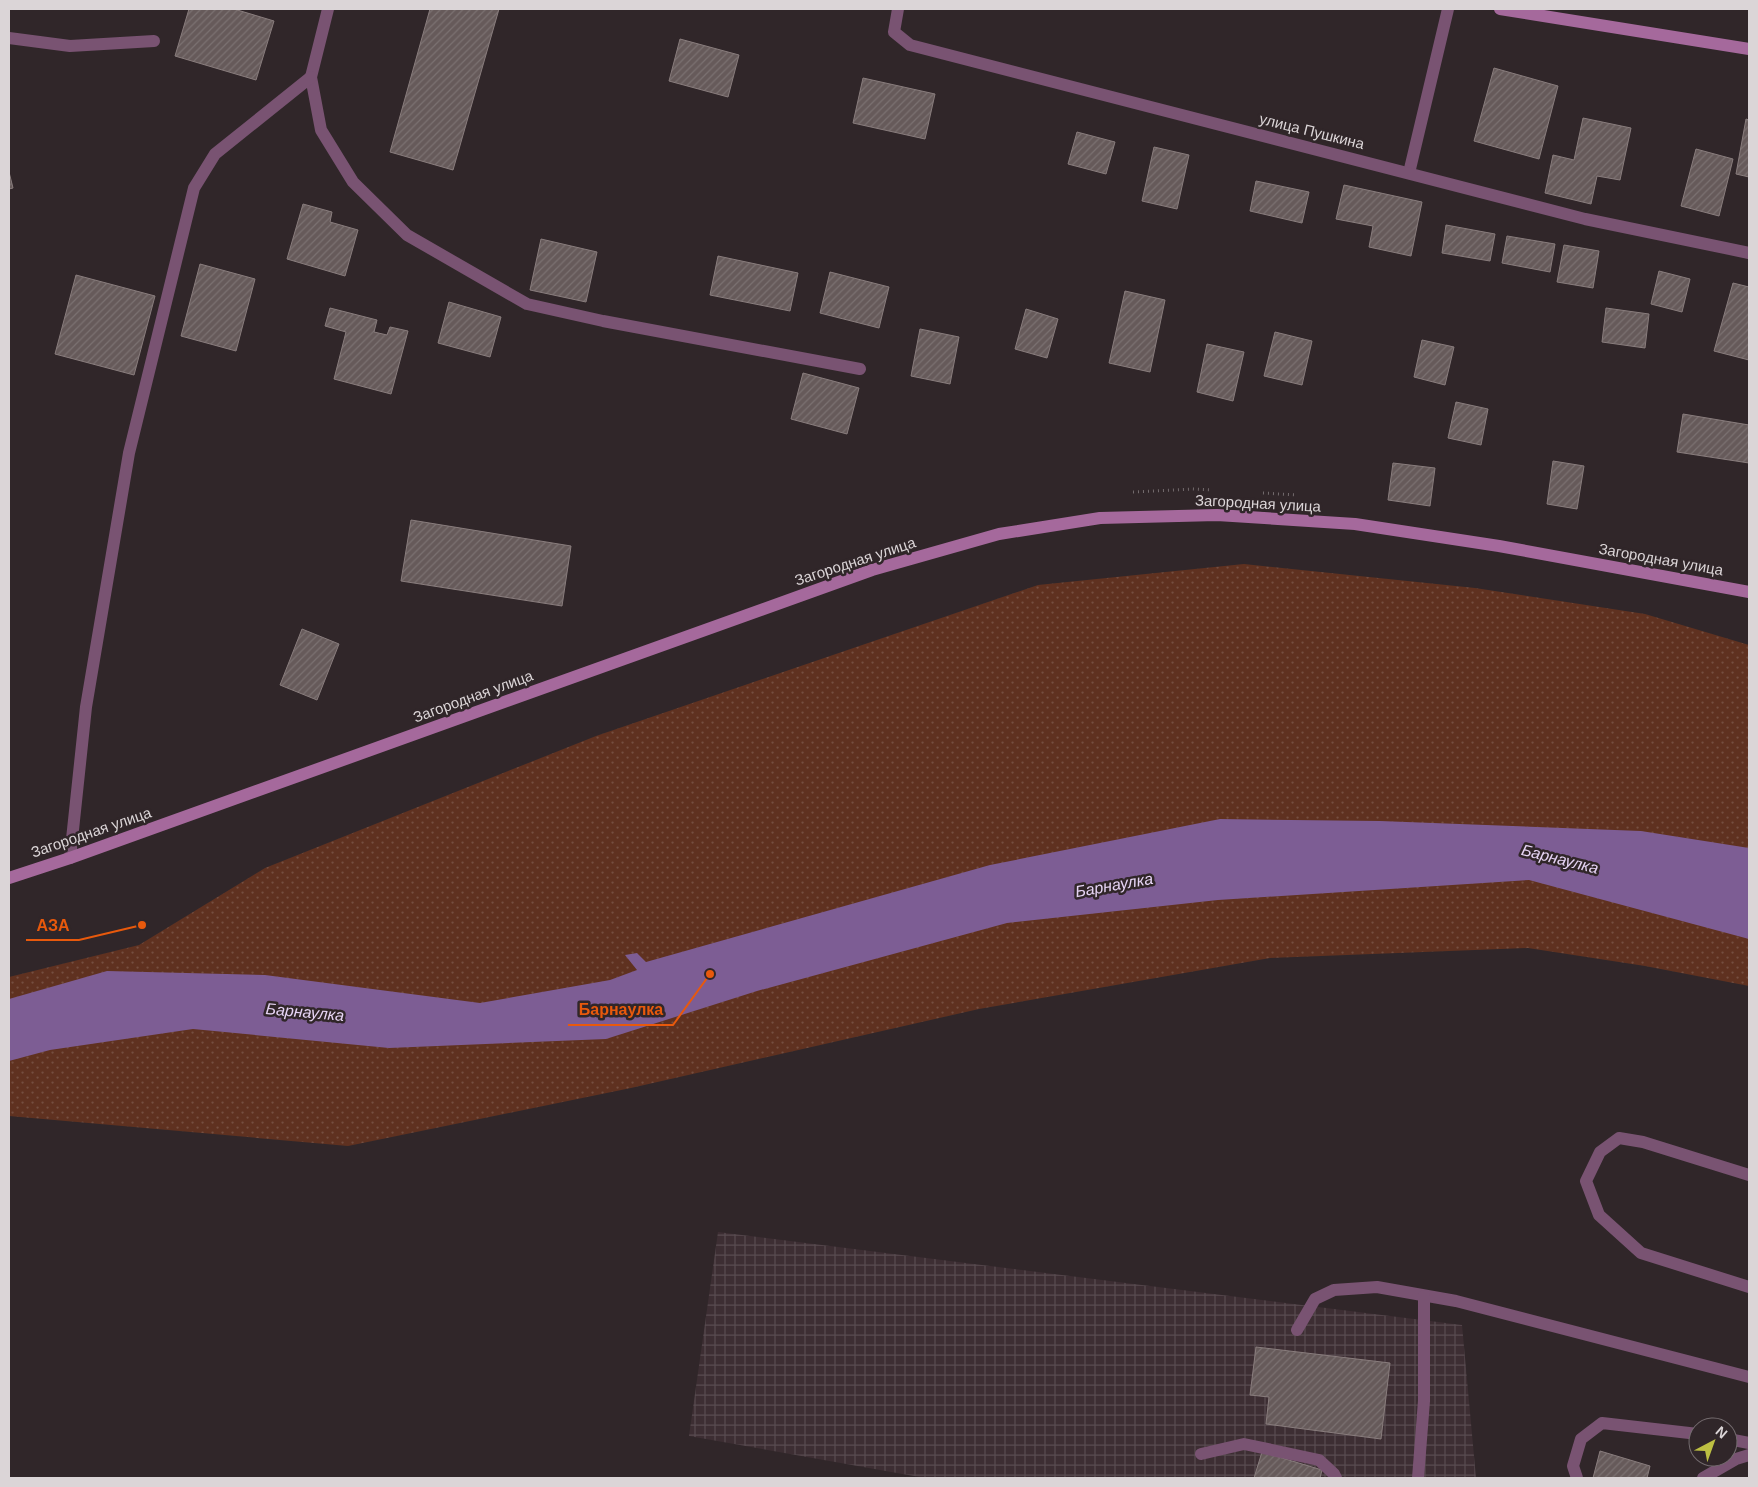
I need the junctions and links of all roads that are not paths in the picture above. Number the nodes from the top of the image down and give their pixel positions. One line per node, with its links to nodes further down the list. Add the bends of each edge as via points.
1 (328, 9): 8 (street)
2 (898, 9): 9 (street, улица Пушкина, via 894,32 910,45)
3 (1448, 9): 9 (street)
4 (1500, 9): 7 (main road)
5 (9, 38): 6 (street, via 70,46)
6 (154, 41)
7 (1749, 49)
8 (311, 77): 11 (street, via 321,130 354,182 407,235 527,304); 13 (street, via 215,154 194,188 129,453 86,707)
9 (1409, 173): 10 (street, улица Пушкина, via 1585,219)
10 (1749, 253)
11 (860, 369)
12 (1749, 592): 13 (main road, Загородная улица, via 1499,546 1355,524 1217,515 1100,518 998,534 872,570)
13 (70, 858): 14 (main road, Загородная улица)
14 (9, 878)
15 (1749, 1175): 16 (street, via 1643,1142 1619,1138 1600,1152 1586,1181 1599,1215 1641,1253)
16 (1749, 1287)
17 (1424, 1296): 18 (street, via 1377,1287 1334,1290 1315,1299); 19 (street, via 1456,1301); 24 (street, via 1424,1401)
18 (1297, 1330)
19 (1749, 1377)
20 (1688, 1433): 25 (street, via 1602,1423 1581,1439 1573,1466)
21 (1201, 1454): 23 (street, via 1244,1444 1318,1460)
22 (1749, 1455): 26 (street)
23 (1336, 1478)
24 (1418, 1478)
25 (1577, 1478)
26 (1703, 1478)

